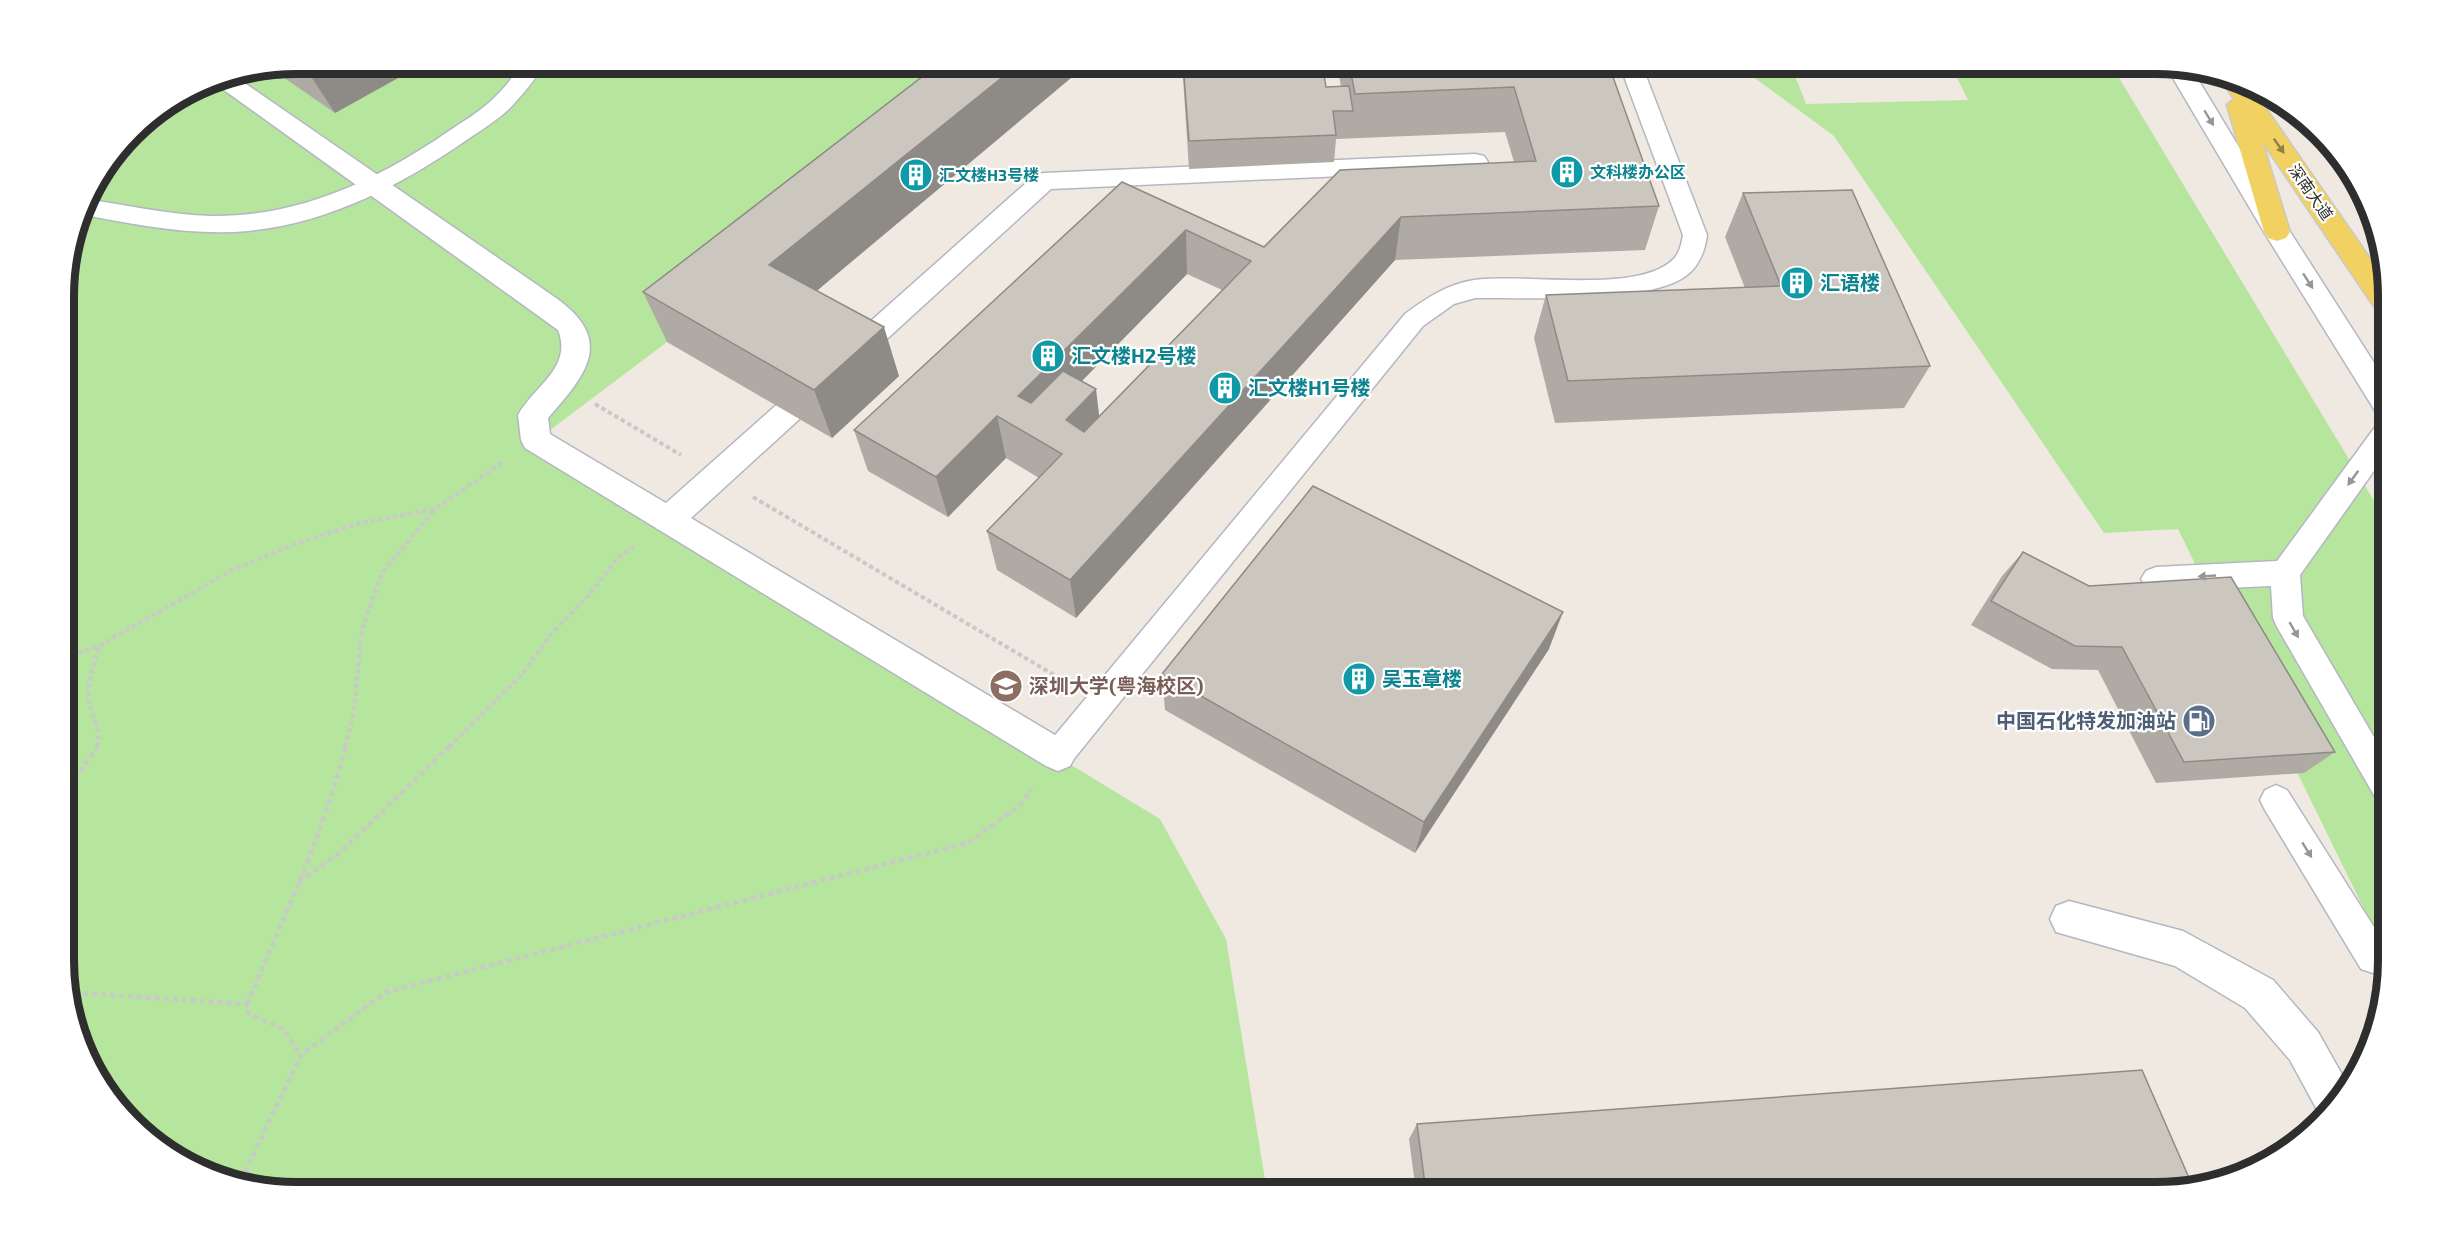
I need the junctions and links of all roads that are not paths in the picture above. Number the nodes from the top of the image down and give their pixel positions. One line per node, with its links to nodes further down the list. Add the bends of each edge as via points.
1 (526, 74): 8 (lane, via 501,103 436,152)
2 (1633, 74): 17 (lane, via 1695,234 1692,252 1678,269 1648,282 1612,287 1474,289 1445,298 1414,320)
3 (2183, 75): 10 (street, one-way to 10)
4 (228, 84): 8 (street)
5 (2235, 87): 10 (main road)
6 (2238, 89): 11 (main road, 深南大道, one-way to 11)
7 (1475, 162): 14 (street, via 1044,181)
8 (376, 185): 9 (lane, via 308,212 246,223 169,221); 14 (street, via 571,326 578,346 574,363 533,415 536,440)
9 (91, 208)
10 (2277, 232): 12 (street, one-way to 12)
11 (2378, 291)
12 (2378, 391)
13 (2378, 444): 15 (lane, one-way to 15)
14 (668, 520): 17 (street)
15 (2285, 573): 16 (lane, one-way to 16); 18 (lane, one-way to 18, via 2288,618)
16 (2156, 579)
17 (1058, 755)
18 (2378, 775)
19 (2276, 800): 21 (lane, one-way to 21, via 2373,957)
20 (2069, 920): 22 (street, via 2183,950 2259,994 2304,1046)
21 (2378, 958)
22 (2332, 1096)

